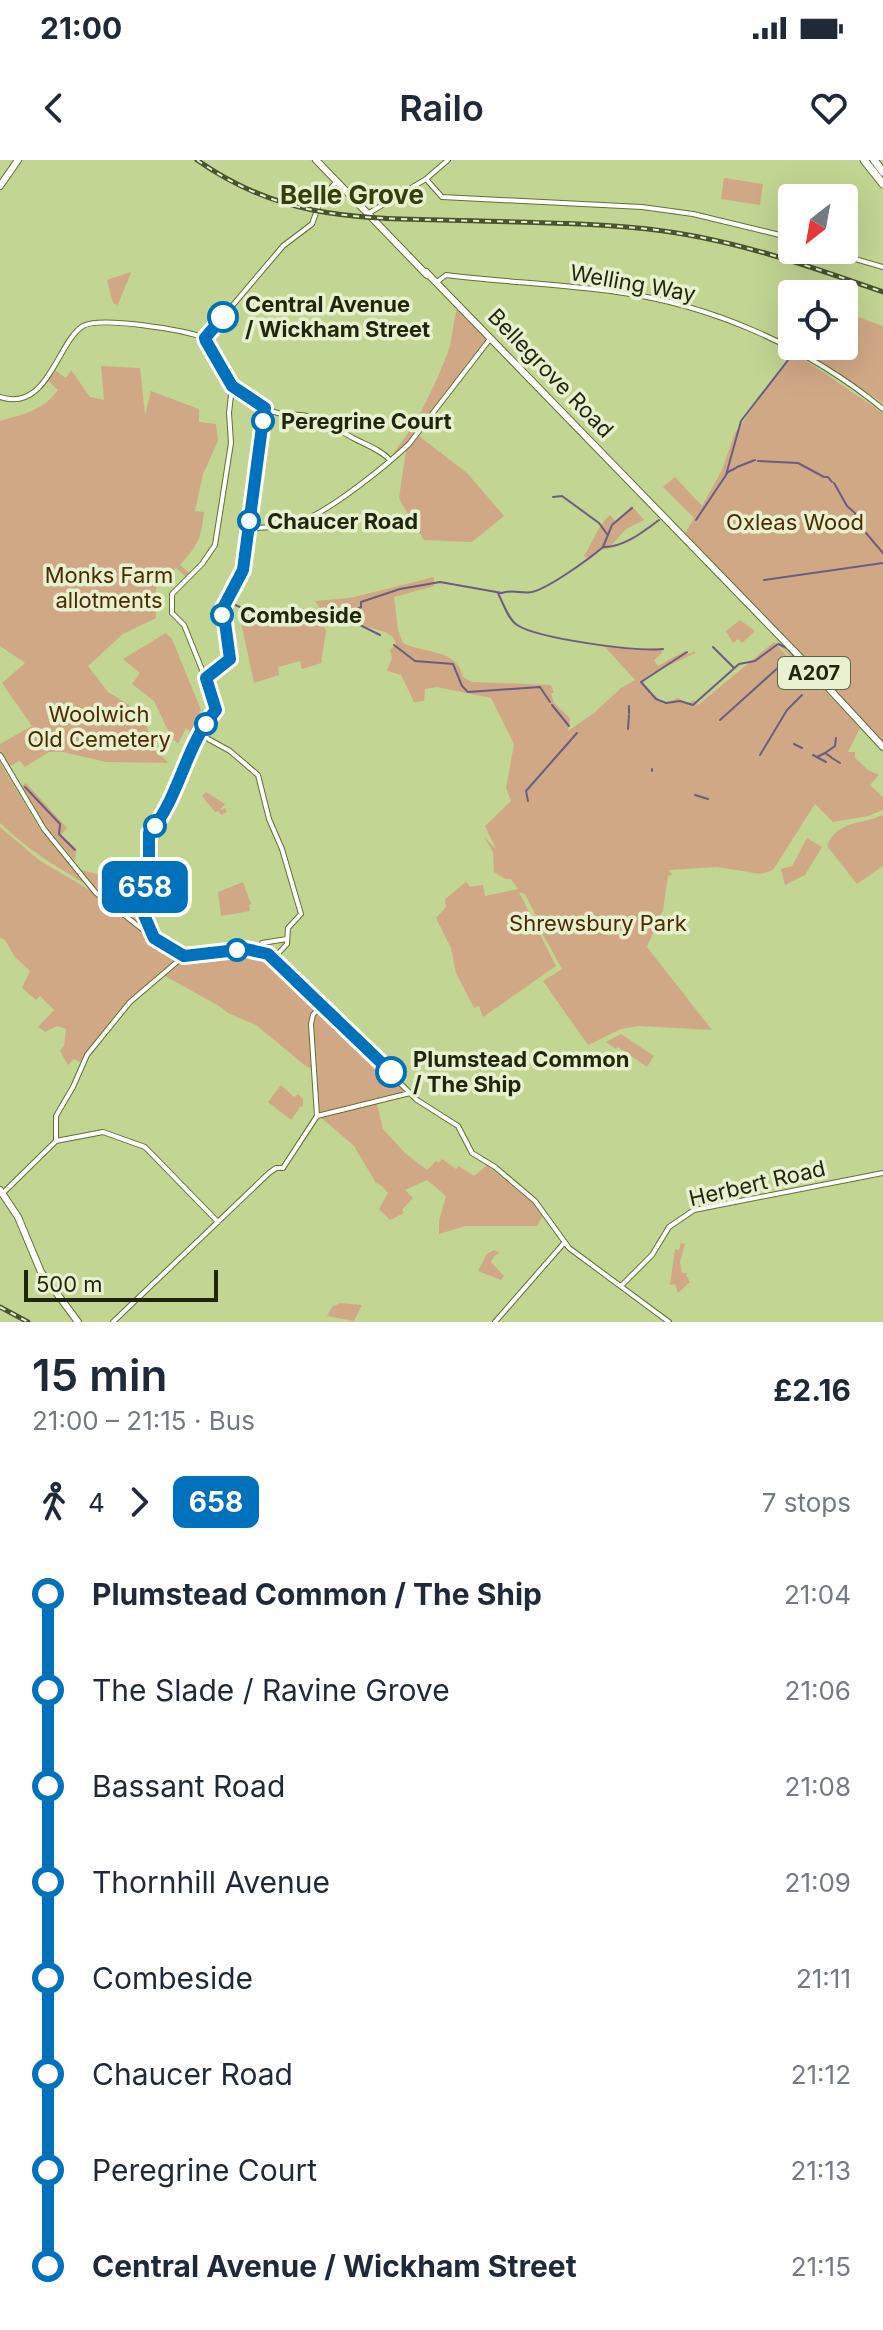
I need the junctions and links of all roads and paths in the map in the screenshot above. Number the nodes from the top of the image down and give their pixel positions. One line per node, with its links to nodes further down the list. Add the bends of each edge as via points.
1 (18, 160): 9 (main road)
2 (316, 160): 7 (main road, Bellegrove Road / A207)
3 (448, 160): 6 (street)
4 (869, 160): 5 (highway); 8 (highway)
5 (883, 174)
6 (426, 179): 10 (street); 11 (street, via 442,197 642,207)
7 (337, 181): 10 (main road, Bellegrove Road / A207); 15 (street, via 321,199 312,224 283,246)
8 (883, 185)
9 (0, 186)
10 (369, 213): 14 (main road, Bellegrove Road / A207)
11 (778, 235)
12 (858, 260): 13 (street)
13 (883, 267)
14 (437, 283): 16 (main road, Bellegrove Road / A207); 19 (street, Welling Way, via 448,276 612,291 697,310 792,349)
15 (205, 338): 17 (street); 18 (street, via 129,324 88,324 37,388 15,398)
16 (492, 338): 20 (street, via 409,444); 23 (main road, Bellegrove Road / A207)
17 (232, 386): 20 (street, via 265,408 308,416 341,430); 21 (street, via 231,443 215,545 172,594 172,613 184,625)
18 (0, 397)
19 (883, 409)
20 (390, 460): 21 (street, via 302,521 248,529 243,570 222,615 230,659)
21 (206, 678): 22 (street, via 217,707)
22 (201, 735): 25 (street, via 164,817 148,836 141,908); 26 (street, via 256,773 301,914 288,928)
23 (883, 747)
24 (0, 755): 25 (street, via 39,823 96,893)
25 (154, 938): 28 (street)
26 (287, 942): 27 (street, via 262,943); 29 (street)
27 (261, 951): 28 (street); 29 (street)
28 (184, 956): 33 (street, via 130,1002 87,1055 56,1116)
29 (274, 958): 30 (street)
30 (322, 1004): 31 (street); 32 (street, via 311,1024)
31 (410, 1093): 32 (street); 37 (street, via 455,1123 472,1153 534,1199)
32 (317, 1116): 36 (street, via 283,1168 273,1170)
33 (56, 1141): 35 (street); 36 (street, via 103,1132 145,1147)
34 (883, 1173): 38 (street, Herbert Road, via 694,1210 669,1227 652,1255)
35 (1, 1192): 39 (main road, via 18,1217 41,1272)
36 (218, 1222): 40 (street)
37 (564, 1243): 38 (street); 41 (street)
38 (621, 1286): 42 (street)
39 (78, 1322)
40 (113, 1322)
41 (495, 1322)
42 (669, 1322)

